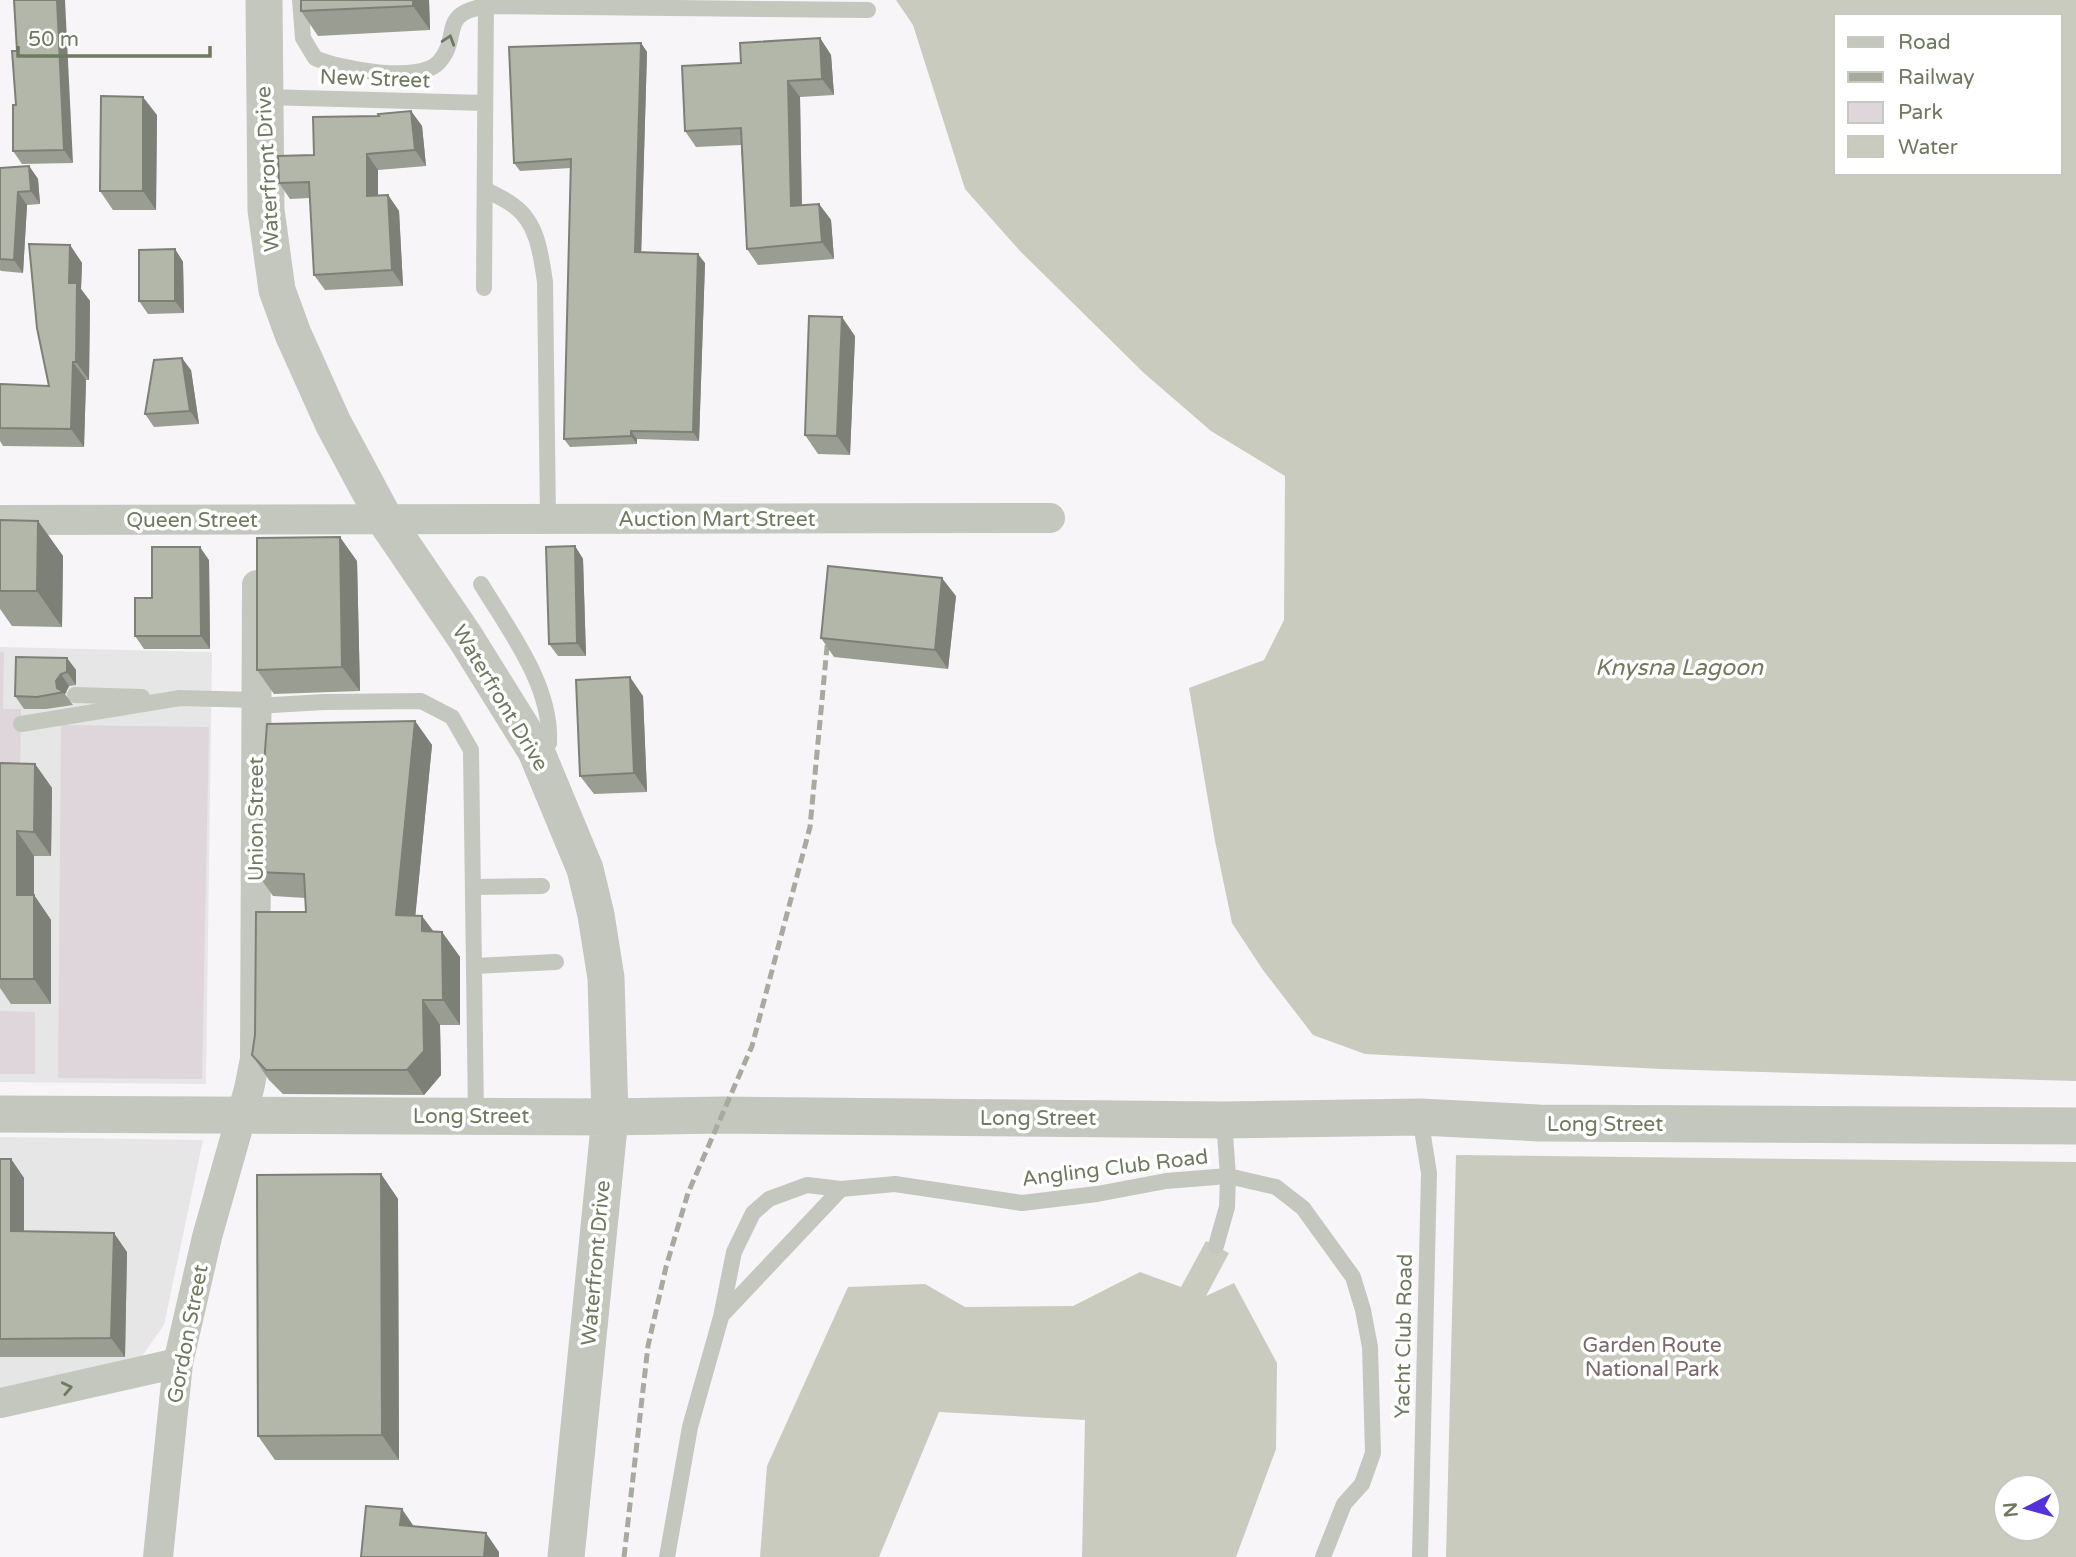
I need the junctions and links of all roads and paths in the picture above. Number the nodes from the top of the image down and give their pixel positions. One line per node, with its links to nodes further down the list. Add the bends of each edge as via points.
1 (264, 0): 5 (street, Waterfront Drive)
2 (300, 0): 3 (lane, one-way to 3, via 303,38 315,58 402,75 421,73 440,62 461,13)
3 (486, 3): 4 (lane); 6 (lane)
4 (868, 10)
5 (264, 97): 6 (lane, New Street); 9 (street, Waterfront Drive, via 266,210 277,290 333,423)
6 (485, 103): 7 (lane)
7 (485, 190): 8 (lane); 11 (lane, via 516,206 532,226 540,248 545,282)
8 (484, 288)
9 (384, 518): 11 (street, Auction Mart Street); 13 (street, Queen Street); 19 (street, Waterfront Drive)
10 (1050, 518): 11 (street, Auction Mart Street)
11 (548, 519)
12 (0, 520): 13 (street, Queen Street)
13 (257, 544): 17 (street, Union Street)
14 (481, 584): 19 (lane, via 543,696 550,723 549,743)
15 (75, 695): 16 (lane)
16 (180, 698): 17 (lane); 18 (lane)
17 (256, 703): 21 (lane, via 421,701 452,717 471,750); 25 (street, Union Street, via 255,1059)
18 (21, 724)
19 (536, 751): 27 (street, Waterfront Drive, via 585,869 596,915 606,978)
20 (542, 886): 21 (lane)
21 (473, 887): 23 (lane)
22 (556, 962): 23 (lane)
23 (474, 966): 26 (lane)
24 (0, 1114): 25 (street, Long Street)
25 (240, 1116): 26 (street, Long Street); 35 (street, Gordon Street)
26 (476, 1116): 27 (street, Long Street)
27 (610, 1117): 29 (street, Long Street); 38 (street, Waterfront Drive)
28 (1420, 1117): 29 (street, Long Street); 30 (street, Long Street, via 1539,1123); 41 (lane, Yacht Club Road, via 1429,1173)
29 (1224, 1120): 31 (lane, Angling Club Road)
30 (2064, 1126)
31 (1228, 1176): 32 (lane, Angling Club Road, via 1022,1203 895,1184); 33 (lane, Angling Club Road, via 1227,1207); 40 (lane, Angling Club Road, via 1276,1187 1303,1208 1353,1277 1363,1310 1370,1347 1373,1453 1362,1484 1345,1504)
32 (841, 1189): 34 (lane, Angling Club Road); 34 (lane, Angling Club Road, via 807,1185 769,1199 753,1213 734,1252)
33 (1216, 1246)
34 (721, 1317): 39 (lane, Angling Club Road, via 690,1427)
35 (178, 1363): 36 (street, one-way to 35); 37 (street, Gordon Street)
36 (0, 1403)
37 (158, 1557)
38 (566, 1557)
39 (667, 1557)
40 (1323, 1557)
41 (1420, 1557)

